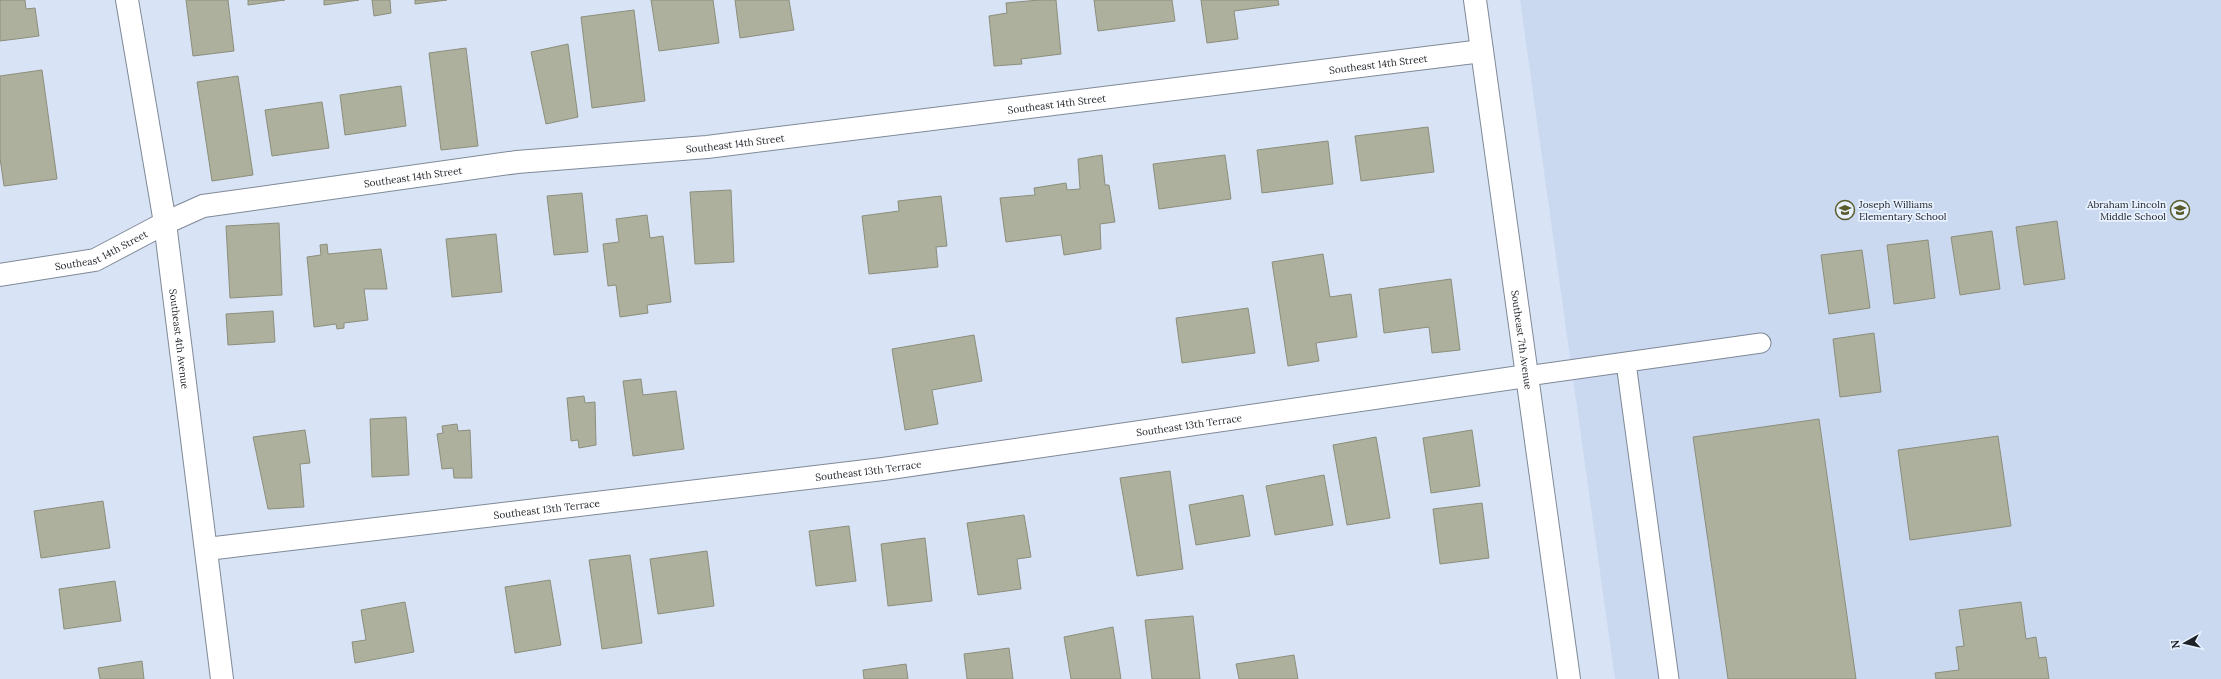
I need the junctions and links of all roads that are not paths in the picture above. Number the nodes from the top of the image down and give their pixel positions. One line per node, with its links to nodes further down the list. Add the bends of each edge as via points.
1 (127, 0): 4 (street, Southeast 4th Avenue)
2 (1475, 0): 3 (street, Southeast 7th Avenue)
3 (1482, 51): 4 (street, Southeast 14th Street, via 707,147 517,162 203,206); 8 (street, Southeast 7th Avenue)
4 (165, 223): 5 (street, Southeast 14th Street, via 95,260); 9 (street, Southeast 4th Avenue)
5 (0, 275)
6 (1761, 343): 7 (lane)
7 (1626, 363): 8 (lane); 12 (lane)
8 (1527, 376): 9 (street, Southeast 13th Terrace, via 883,469); 11 (street, Southeast 7th Avenue)
9 (207, 549): 10 (street, Southeast 4th Avenue)
10 (222, 679)
11 (1569, 679)
12 (1669, 679)

